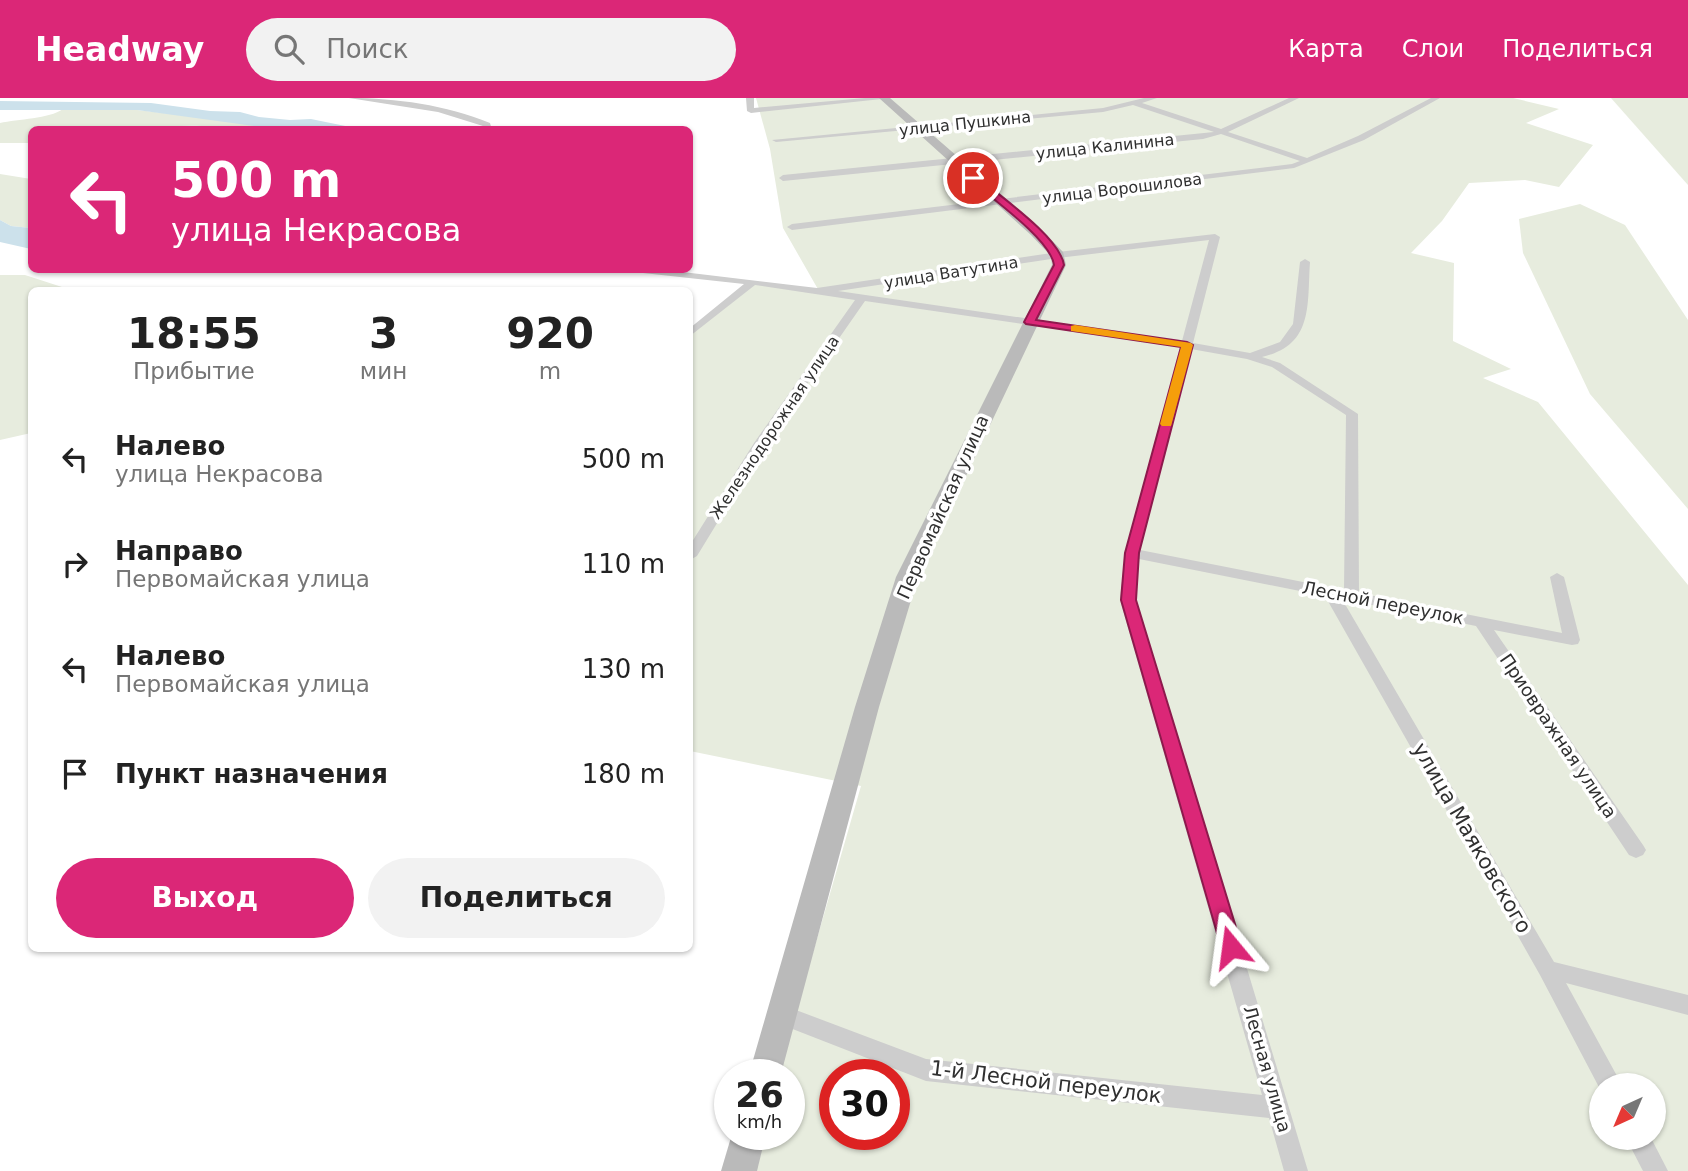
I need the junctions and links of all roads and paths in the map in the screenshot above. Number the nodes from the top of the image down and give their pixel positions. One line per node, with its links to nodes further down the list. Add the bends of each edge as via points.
1 (353, 98): 9 (street, via 454,113)
2 (750, 98): 3 (street, via 751,111)
3 (885, 98): 10 (street)
4 (1116, 98): 8 (street)
5 (1153, 98): 8 (street, улица Пушкина)
6 (1294, 98): 11 (street, улица Калинина)
7 (1436, 98): 14 (street, улица Ворошилова)
8 (1136, 103): 10 (street, улица Пушкина); 11 (street)
9 (487, 126)
10 (920, 128): 12 (street, улица Пушкина); 13 (street)
11 (1221, 132): 13 (street, улица Калинина); 14 (street)
12 (776, 141)
13 (955, 161): 15 (street, улица Калинина); 16 (street)
14 (1310, 161): 16 (street, улица Ворошилова)
15 (783, 178)
16 (1000, 202): 17 (street, улица Ворошилова); 19 (street)
17 (792, 228)
18 (1214, 237): 19 (street, улица Ватутина); 27 (street, Лесная улица)
19 (1058, 255): 23 (street, улица Ватутина); 25 (street, Первомайская улица, via 1059,265)
20 (1304, 262): 28 (street, via 1298,329 1289,343 1273,352)
21 (670, 273): 22 (street)
22 (753, 282): 23 (street); 26 (street)
23 (813, 292): 24 (street)
24 (861, 299): 25 (street); 29 (street, Железнодорожная улица, via 760,443)
25 (1030, 322): 27 (street); 38 (street, Первомайская улица, via 907,578)
26 (693, 331)
27 (1187, 345): 28 (street); 30 (street, Лесная улица)
28 (1249, 356): 33 (street, via 1276,365 1352,414)
29 (693, 551)
30 (1132, 553): 32 (street, Лесной переулок); 41 (street, Лесная улица, via 1128,600)
31 (1557, 578): 34 (street, Лесной переулок, via 1572,640)
32 (1331, 593): 33 (street, Лесной переулок); 36 (street, улица Маяковского)
33 (1351, 597): 34 (street, Лесной переулок)
34 (1481, 622): 35 (street, Приовражная улица)
35 (1636, 850)
36 (1547, 969): 37 (street); 40 (street, улица Маяковского)
37 (1688, 1005)
38 (780, 1014): 39 (street, Первомайская улица); 41 (street, 1-й Лесной переулок, via 926,1070)
39 (769, 1059)
40 (1603, 1073)
41 (1279, 1108): 45 (street, Лесная улица)
42 (745, 1150): 44 (street)
43 (1645, 1150): 46 (street)
44 (740, 1171)
45 (1296, 1171)
46 (1656, 1171)

